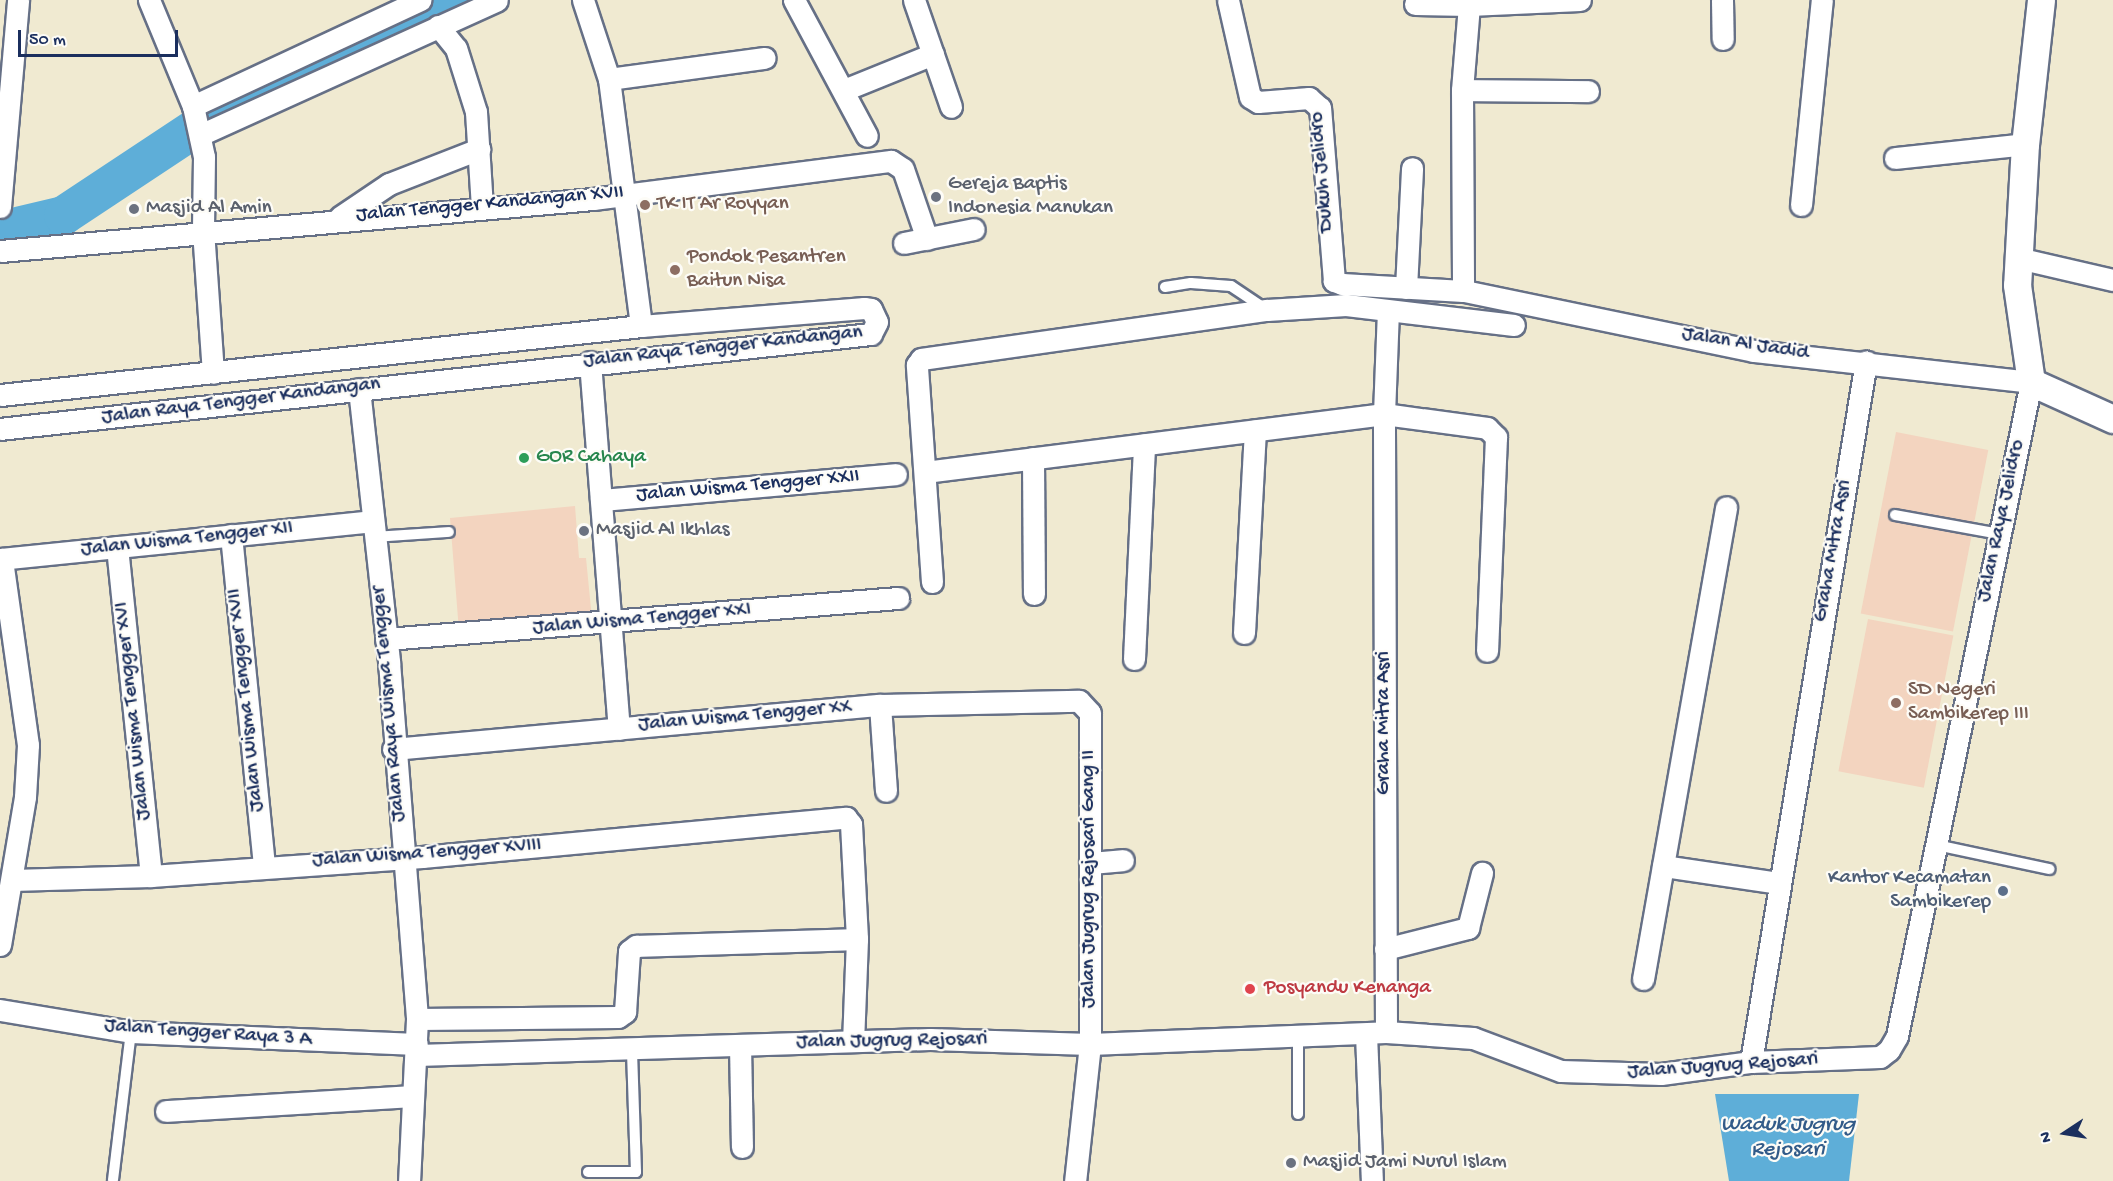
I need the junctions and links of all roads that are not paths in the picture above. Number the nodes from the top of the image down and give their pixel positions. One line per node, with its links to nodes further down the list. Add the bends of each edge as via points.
1 (18, 0): 16 (street)
2 (420, 0): 24 (street)
3 (497, 0): 15 (street)
4 (583, 0): 20 (street)
5 (794, 0): 21 (street)
6 (914, 0): 18 (street)
7 (1228, 0): 45 (street, Dukuh Jelidro, via 1250,98 1258,102 1309,98 1320,108 1334,281)
8 (1580, 0): 14 (street)
9 (1722, 0): 17 (street)
10 (1822, 0): 33 (street)
11 (2041, 0): 28 (street, Jalan Raya Jelidro)
12 (157, 3): 24 (street)
13 (1415, 4): 14 (street)
14 (1468, 4): 22 (street)
15 (438, 26): 26 (street); 29 (street, via 456,48 465,72 476,112)
16 (7, 38): 34 (street)
17 (1723, 39)
18 (933, 54): 21 (street); 25 (street)
19 (765, 57): 20 (street)
20 (609, 80): 32 (street)
21 (844, 90): 27 (street)
22 (1462, 90): 23 (street); 46 (street)
23 (1588, 91)
24 (193, 107): 26 (street)
25 (951, 107)
26 (200, 133): 38 (street, via 206,178)
27 (867, 136)
28 (2025, 144): 30 (street); 42 (street, Jalan Raya Jelidro)
29 (479, 149): 35 (street); 36 (street, via 389,184)
30 (1895, 158)
31 (1412, 168): 45 (street)
32 (622, 195): 35 (street, Jalan Tengger Kandangan XVII); 39 (street, Jalan Tengger Kandangan XVII, via 891,161 903,169); 50 (street)
33 (1801, 205)
34 (0, 207)
35 (482, 208): 36 (street, Jalan Tengger Kandangan XVII)
36 (338, 218): 38 (street, Jalan Tengger Kandangan XVII)
37 (974, 229): 39 (street)
38 (203, 230): 41 (street, Jalan Tengger Kandangan XVII); 55 (street)
39 (927, 239): 40 (street)
40 (904, 243)
41 (0, 251)
42 (2018, 258): 43 (street); 56 (street, Jalan Raya Jelidro, via 2017,285)
43 (2113, 280)
44 (1165, 286): 47 (lane, via 1231,286)
45 (1406, 288): 46 (street, Dukuh Jelidro)
46 (1462, 291): 53 (street, Jalan Al Jadid, via 1755,351)
47 (1267, 310): 48 (street, via 1346,305); 67 (street, via 921,359 917,365)
48 (1388, 312): 49 (street); 60 (street, Graha Mitra Asri)
49 (1514, 325)
50 (641, 326): 51 (street, Jalan Raya Tengger Kandangan); 52 (street, Jalan Raya Tengger Kandangan, via 864,308 871,309 877,322 871,334)
51 (519, 340): 54 (street); 55 (street, Jalan Raya Tengger Kandangan)
52 (590, 362): 54 (street, Jalan Raya Tengger Kandangan); 69 (street)
53 (1866, 362): 56 (street, Jalan Al Jadid); 101 (street, Graha Mitra Asri)
54 (522, 370): 58 (street, Jalan Raya Tengger Kandangan)
55 (213, 373): 57 (street, Jalan Raya Tengger Kandangan)
56 (2031, 382): 62 (street); 74 (street, Jalan Raya Jelidro)
57 (99, 385): 59 (street, Jalan Raya Tengger Kandangan); 61 (street)
58 (359, 389): 61 (street, Jalan Raya Tengger Kandangan); 72 (street, Jalan Raya Wisma Tengger)
59 (0, 395)
60 (1384, 414): 64 (street); 84 (street, via 1487,428 1495,433); 104 (street, Graha Mitra Asri)
61 (102, 418): 63 (street, Jalan Raya Tengger Kandangan)
62 (2113, 419)
63 (0, 429)
64 (1255, 430): 65 (street); 82 (street)
65 (1144, 444): 66 (street); 85 (street)
66 (1033, 458): 67 (street); 79 (street)
67 (925, 472): 78 (street)
68 (896, 474): 69 (street, Jalan Wisma Tengger XXII)
69 (601, 500): 81 (street)
70 (1726, 507): 96 (street)
71 (1895, 515): 74 (lane)
72 (374, 529): 73 (lane); 75 (street, Jalan Wisma Tengger XII); 83 (street, Jalan Raya Wisma Tengger)
73 (449, 532)
74 (2000, 534): 91 (street, Jalan Raya Jelidro)
75 (231, 536): 76 (street, Jalan Wisma Tengger XII); 95 (street, Jalan Wisma Tengger XVII)
76 (117, 547): 77 (street, Jalan Wisma Tengger XII); 99 (street, Jalan Wisma Tengger XVI)
77 (1, 559): 100 (street, via 28,745 25,797)
78 (932, 582)
79 (1034, 594)
80 (898, 598): 81 (street, Jalan Wisma Tengger XXI)
81 (611, 623): 83 (street, Jalan Wisma Tengger XXI); 88 (street)
82 (1244, 633)
83 (386, 639): 89 (street, Jalan Raya Wisma Tengger)
84 (1487, 651)
85 (1134, 659)
86 (880, 705): 87 (street, Jalan Wisma Tengger XX, via 1075,699); 88 (street, Jalan Wisma Tengger XX); 90 (street)
87 (1090, 713): 94 (street, Jalan Jugrug Rejosari Gang II)
88 (619, 729): 89 (street, Jalan Wisma Tengger XX)
89 (393, 749): 92 (street, Jalan Raya Wisma Tengger)
90 (886, 791)
91 (1936, 845): 97 (lane); 110 (street, Jalan Raya Jelidro)
92 (403, 858): 95 (street, Jalan Wisma Tengger XVIII); 102 (street, Jalan Wisma Tengger XVIII, via 842,818 851,824); 107 (street, Jalan Raya Wisma Tengger)
93 (1122, 860): 94 (street)
94 (1090, 863): 113 (street, Jalan Jugrug Rejosari Gang II)
95 (264, 865): 99 (street, Jalan Wisma Tengger XVIII)
96 (1663, 866): 101 (street); 105 (street)
97 (2049, 869)
98 (1482, 873): 104 (street, via 1468,928)
99 (151, 876): 100 (street, Jalan Wisma Tengger XVIII)
100 (12, 880): 103 (street)
101 (1778, 883): 117 (street, Graha Mitra Asri)
102 (857, 939): 107 (street, via 636,946 629,951 625,1012 618,1017); 112 (street)
103 (0, 945)
104 (1385, 949): 109 (street, Graha Mitra Asri)
105 (1642, 979)
106 (0, 1010): 108 (street, Jalan Tengger Raya 3 A)
107 (417, 1019): 116 (street, Jalan Raya Wisma Tengger)
108 (131, 1032): 116 (street, Jalan Tengger Raya 3 A); 123 (lane)
109 (1376, 1033): 111 (street, Jalan Jugrug Rejosari); 117 (street, Jalan Jugrug Rejosari, via 1473,1038 1501,1046 1539,1066 1578,1073 1661,1074); 126 (street)
110 (1897, 1036): 117 (street, Jalan Jugrug Rejosari, via 1880,1057)
111 (1298, 1038): 113 (street, Jalan Jugrug Rejosari); 120 (lane)
112 (854, 1041): 113 (street, Jalan Jugrug Rejosari); 114 (street, Jalan Jugrug Rejosari)
113 (1090, 1044): 125 (street, Jalan Jugrug Rejosari Gang II)
114 (740, 1045): 115 (street, Jalan Jugrug Rejosari); 121 (street)
115 (632, 1049): 116 (street, Jalan Jugrug Rejosari); 122 (lane, via 636,1172)
116 (417, 1050): 118 (street, Jalan Raya Wisma Tengger)
117 (1751, 1062)
118 (411, 1096): 119 (street); 124 (street, Jalan Raya Wisma Tengger)
119 (166, 1111)
120 (1298, 1114)
121 (742, 1147)
122 (588, 1172)
123 (113, 1180)
124 (409, 1181)
125 (1075, 1181)
126 (1372, 1181)

